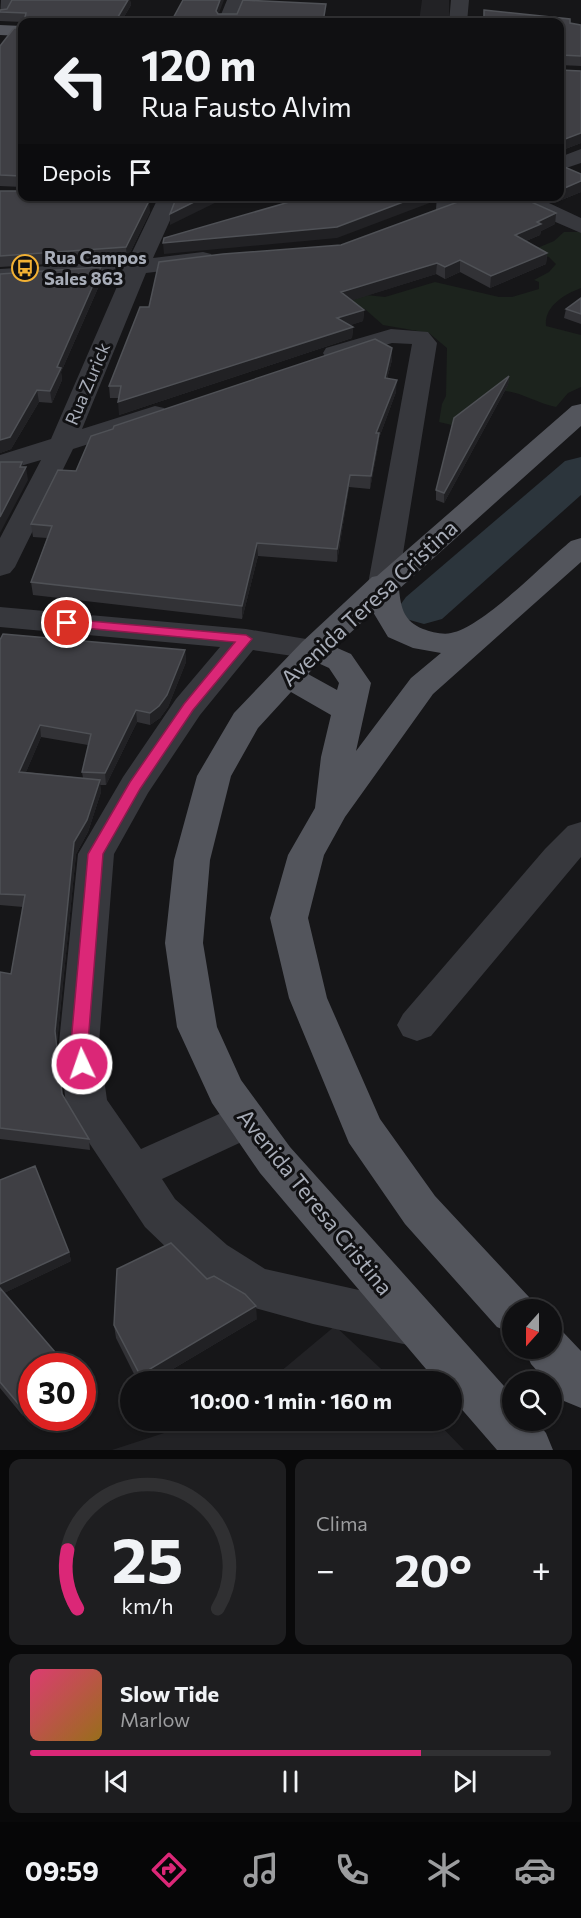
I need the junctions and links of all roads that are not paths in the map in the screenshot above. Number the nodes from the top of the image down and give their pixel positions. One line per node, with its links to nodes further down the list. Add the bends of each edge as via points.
1 (10, 0): 4 (street)
2 (236, 0): 5 (street)
3 (460, 0): 6 (street)
4 (0, 14)
5 (229, 18)
6 (458, 18)
7 (0, 30): 8 (main road)
8 (18, 31)
9 (0, 46): 10 (main road)
10 (18, 47)
11 (581, 155): 12 (street)
12 (564, 162)
13 (157, 201): 16 (street)
14 (169, 201): 21 (street, Rua Zurick)
15 (526, 201): 19 (street)
16 (145, 202)
17 (454, 202): 18 (street)
18 (426, 217)
19 (581, 226)
20 (224, 256): 21 (street)
21 (137, 267): 22 (street); 26 (street, Rua Zurick)
22 (0, 276)
23 (311, 361): 30 (street, via 391,336 419,337 425,343)
24 (175, 407): 26 (street)
25 (581, 412): 30 (main road, Avenida Teresa Cristina)
26 (62, 446): 27 (street); 29 (street, Rua Zurick)
27 (0, 464)
28 (581, 547): 32 (main road)
29 (0, 567)
30 (384, 584): 32 (main road, via 386,609 399,630 424,641 454,644); 34 (main road, Avenida Teresa Cristina)
31 (0, 617): 33 (street)
32 (487, 629): 37 (main road, via 422,686)
33 (246, 639): 34 (street); 41 (street, Avenida Teresa Cristina, via 188,707 135,786 96,854 79,1043 87,1105)
34 (313, 649): 35 (main road, Avenida Teresa Cristina); 36 (main road, via 340,661 355,683)
35 (288, 676): 36 (main road); 40 (main road, Avenida Teresa Cristina, via 246,721 214,776 192,860 184,943 197,1027 226,1091)
36 (350, 711): 37 (main road, via 338,756)
37 (332, 809): 42 (main road, via 306,855 289,918 308,998 364,1130 420,1210)
38 (581, 835): 39 (street)
39 (417, 1025)
40 (246, 1120): 41 (street); 43 (main road, Avenida Teresa Cristina, via 343,1242)
41 (132, 1173): 43 (street, Avenida Teresa Cristina, via 160,1213 211,1260 255,1287)
42 (502, 1300)
43 (417, 1325): 46 (main road, Avenida Teresa Cristina)
44 (557, 1359): 45 (main road)
45 (581, 1385)
46 (529, 1450)

